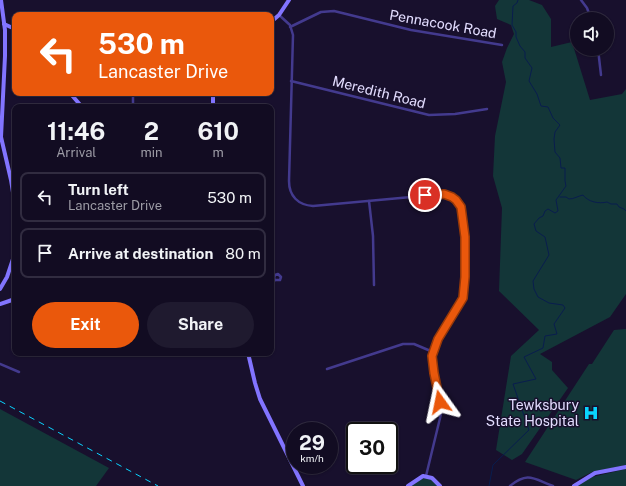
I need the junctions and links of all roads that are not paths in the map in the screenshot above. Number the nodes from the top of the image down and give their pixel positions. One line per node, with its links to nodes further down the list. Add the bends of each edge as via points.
1 (1, 0): 7 (street)
2 (289, 0): 5 (street)
3 (581, 0): 4 (street)
4 (588, 12)
5 (279, 15): 6 (street); 9 (street)
6 (274, 19)
7 (4, 24): 8 (street); 17 (street, via 5,56)
8 (12, 27)
9 (290, 27): 10 (street, Pennacook Road, via 321,12 334,11 411,30); 13 (street, via 293,35)
10 (502, 45)
11 (599, 56): 12 (street)
12 (601, 75)
13 (291, 80): 16 (street, Meredith Road, via 429,115); 19 (street, via 289,186 292,195 299,203 313,206)
14 (73, 96): 15 (street)
15 (79, 104)
16 (487, 109)
17 (1, 113): 18 (street, via 1,137)
18 (12, 180)
19 (369, 201): 21 (street); 25 (street, via 444,194 455,198 461,207 466,251 464,293)
20 (12, 262): 22 (street)
21 (374, 285)
22 (0, 289)
23 (12, 300): 24 (street)
24 (0, 304)
25 (433, 352): 28 (street, via 403,344); 31 (street, via 432,365 442,414)
26 (249, 356): 32 (street, via 260,399)
27 (0, 364): 29 (street)
28 (327, 369)
29 (19, 372)
30 (626, 467): 37 (street, via 595,473)
31 (426, 476): 33 (street, via 420,477); 34 (street)
32 (302, 486)
33 (408, 486)
34 (440, 486)
35 (510, 486): 36 (street, via 525,477)
36 (553, 486)
37 (574, 486)

